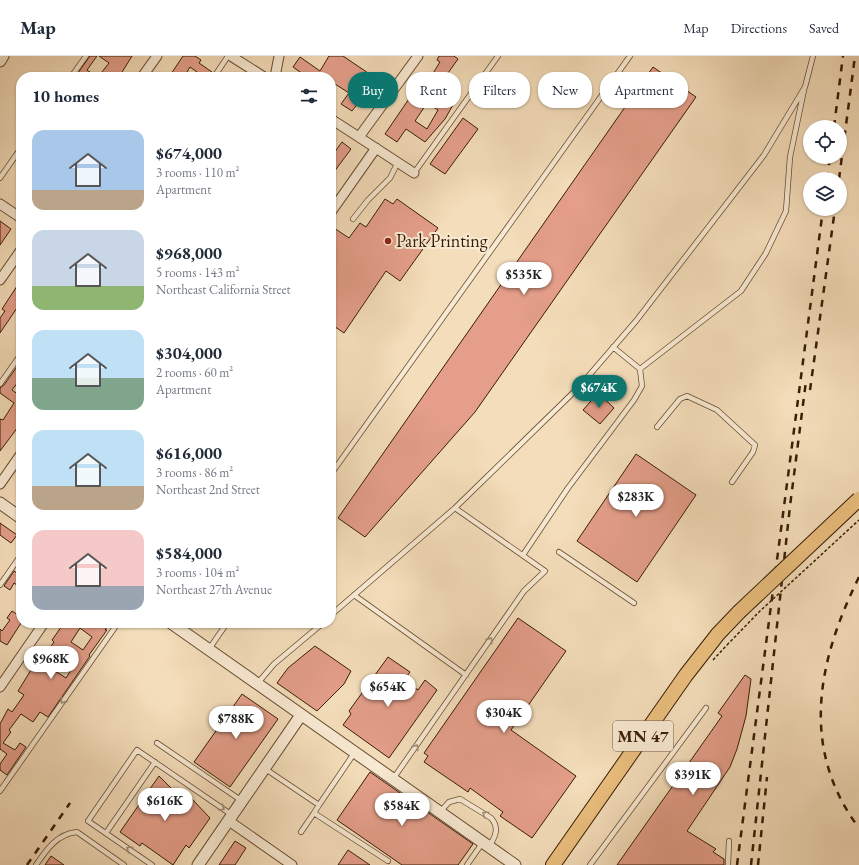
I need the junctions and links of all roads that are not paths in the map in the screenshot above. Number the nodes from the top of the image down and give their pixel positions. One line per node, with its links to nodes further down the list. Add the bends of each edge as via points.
1 (3, 56): 10 (street)
2 (86, 56): 11 (lane)
3 (157, 56): 12 (street)
4 (229, 56): 13 (lane); 14 (street)
5 (279, 56): 15 (street)
6 (418, 56): 18 (street)
7 (498, 56): 22 (lane)
8 (630, 56): 36 (lane)
9 (813, 56): 16 (lane)
10 (0, 61)
11 (75, 72)
12 (146, 72)
13 (218, 72)
14 (256, 72)
15 (276, 72)
16 (805, 87): 30 (lane, via 764,155); 32 (lane, via 790,157 786,211 766,253 741,291)
17 (336, 122): 18 (street)
18 (359, 137): 19 (street)
19 (376, 148): 21 (street); 25 (street)
20 (16, 155): 23 (lane)
21 (398, 162): 22 (street); 27 (lane, via 390,178)
22 (414, 172)
23 (0, 178)
24 (0, 204): 26 (street)
25 (336, 205)
26 (16, 215)
27 (353, 218)
28 (16, 257): 29 (street)
29 (0, 280)
30 (613, 347): 32 (lane); 41 (lane, via 579,387)
31 (16, 361): 33 (lane)
32 (640, 369): 44 (lane, via 642,386 638,393 568,488)
33 (0, 384)
34 (657, 427): 37 (lane, via 680,399 687,396 717,410 755,445 754,452)
35 (16, 461): 38 (street)
36 (336, 467)
37 (732, 482)
38 (0, 484)
39 (859, 499): 84 (main road, MN 47, bridge, via 718,634 686,675)
40 (0, 503): 42 (street)
41 (454, 508): 44 (lane); 47 (lane)
42 (16, 514)
43 (559, 552): 48 (lane)
44 (523, 555): 56 (lane, one-way to 44, via 524,592 545,570)
45 (16, 562): 46 (lane)
46 (0, 585)
47 (354, 595): 49 (lane); 56 (lane)
48 (634, 603)
49 (336, 611)
50 (41, 628): 58 (street)
51 (114, 628): 66 (lane, one-way to 66)
52 (178, 628): 55 (street)
53 (224, 628): 55 (lane)
54 (317, 628): 57 (lane, via 274,664)
55 (209, 650): 57 (street)
56 (466, 675): 65 (lane, one-way to 56)
57 (257, 684): 60 (street)
58 (0, 687)
59 (706, 708): 85 (lane)
60 (301, 715): 62 (street); 64 (street)
61 (158, 743): 67 (lane)
62 (355, 752): 65 (street); 68 (lane)
63 (155, 762): 71 (lane, one-way to 71); 73 (lane); 73 (lane, via 137,750 88,821)
64 (264, 768): 67 (street); 68 (lane)
65 (393, 779): 69 (street)
66 (0, 791)
67 (242, 801): 71 (street)
68 (319, 805): 70 (lane)
69 (440, 812): 75 (street); 75 (lane, one-way to 69, via 496,834 491,818 460,799 449,802)
70 (314, 813): 72 (lane); 76 (lane)
71 (230, 818): 80 (street); 81 (street)
72 (301, 832)
73 (106, 833): 79 (lane, one-way to 73)
74 (729, 841): 86 (lane)
75 (486, 844): 82 (lane); 83 (street)
76 (388, 861)
77 (36, 865): 78 (lane, via 51,845 68,833 77,832)
78 (124, 865)
79 (152, 865)
80 (198, 865)
81 (292, 865)
82 (467, 865)
83 (515, 865)
84 (553, 865)
85 (590, 865)
86 (728, 865)

